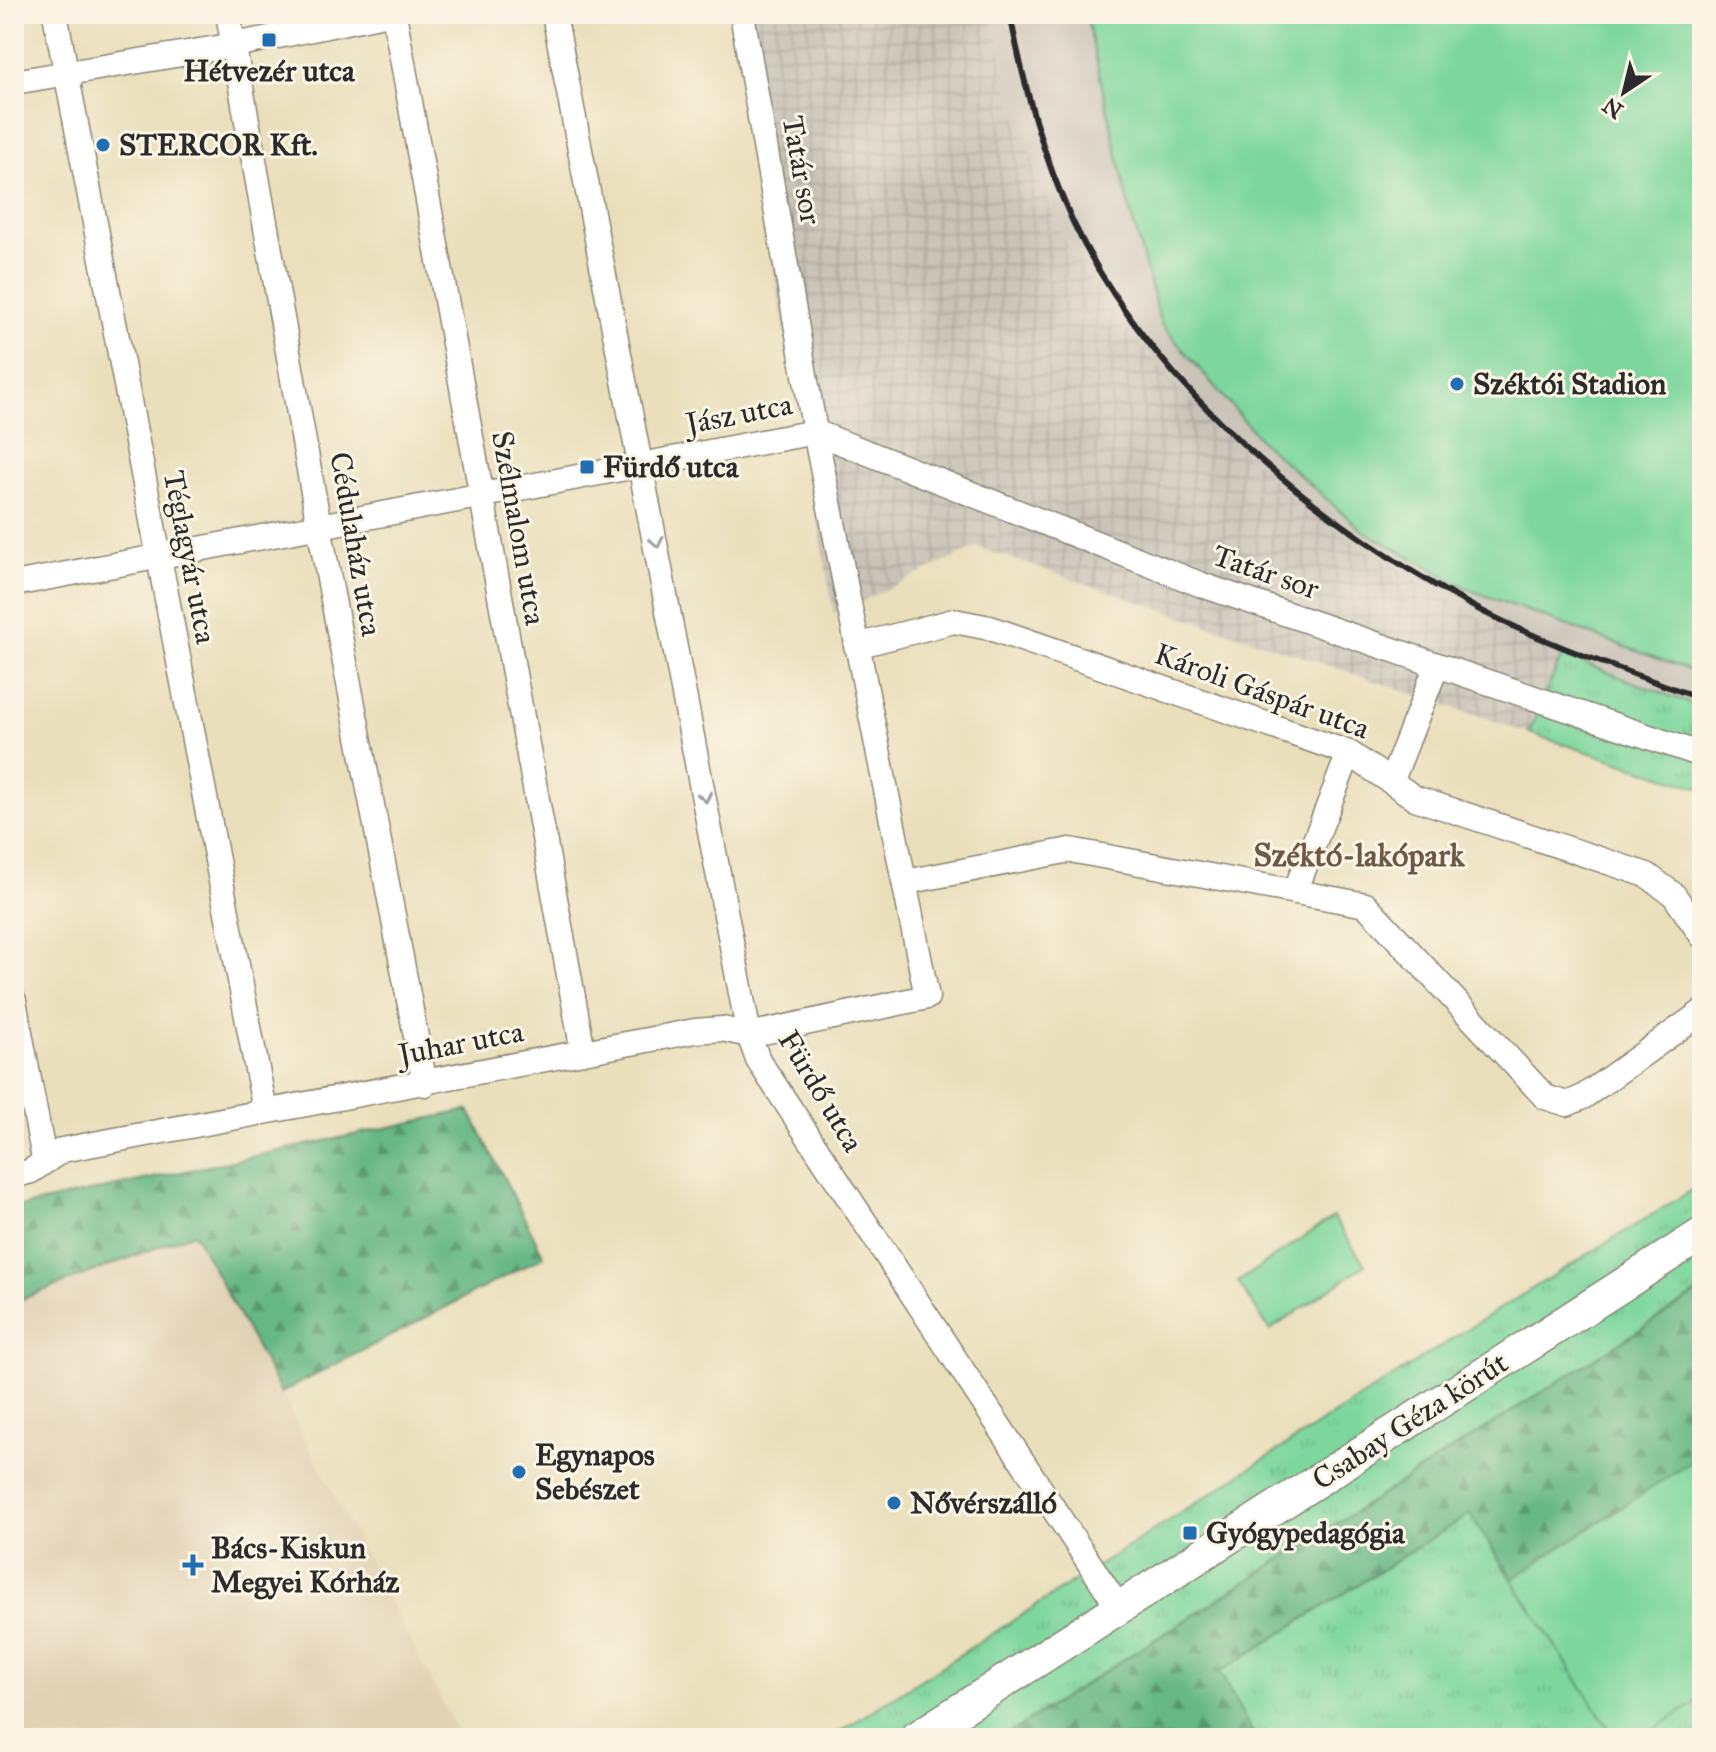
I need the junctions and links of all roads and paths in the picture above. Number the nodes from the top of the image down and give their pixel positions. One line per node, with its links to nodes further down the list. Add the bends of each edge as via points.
1 (55, 14): 8 (street, Téglagyár utca)
2 (228, 14): 7 (street, Cédulaház utca)
3 (384, 14): 7 (street)
4 (394, 14): 12 (street, Szélmalom utca)
5 (554, 14): 11 (street, Fürdő utca)
6 (742, 14): 10 (street, Tatár sor)
7 (235, 45): 8 (street); 13 (street, Cédulaház utca)
8 (68, 73): 9 (street); 14 (street, Téglagyár utca)
9 (14, 82)
10 (815, 432): 11 (street, Jász utca); 16 (street, Tatár sor); 17 (street, Tatár sor, via 1202,585)
11 (643, 465): 12 (street, Jász utca); 27 (street, Fürdő utca, one-way to 27)
12 (480, 495): 13 (street, Jász utca); 28 (street, Szélmalom utca)
13 (319, 526): 14 (street, Jász utca); 29 (street, Cédulaház utca)
14 (157, 557): 15 (street, Jász utca); 30 (street, Téglagyár utca)
15 (14, 584)
16 (856, 646): 18 (street, Károli Gáspár utca, via 954,621 990,628); 21 (street, Tatár sor)
17 (1437, 665): 19 (street, Tatár sor); 20 (street)
18 (1349, 753): 20 (street, Károli Gáspár utca); 22 (street)
19 (1702, 755)
20 (1392, 780): 23 (street, Károli Gáspár utca, via 1415,798 1647,875 1674,895)
21 (906, 882): 22 (street, via 1070,850); 24 (street, Tatár sor)
22 (1295, 892): 26 (street, via 1366,905 1545,1097 1567,1104)
23 (1702, 936)
24 (927, 997): 27 (street, Juhar utca)
25 (14, 1001): 31 (street)
26 (1702, 1012)
27 (749, 1035): 28 (street, Juhar utca, via 695,1031); 34 (street, Fürdő utca, via 758,1060)
28 (583, 1052): 29 (street, Juhar utca)
29 (425, 1084): 30 (street, Juhar utca)
30 (265, 1111): 31 (street, Juhar utca, via 62,1150)
31 (44, 1159): 32 (street, Juhar utca, via 31,1171)
32 (14, 1176)
33 (1702, 1234): 34 (street, Csabay Géza körút)
34 (1119, 1608): 35 (street, Csabay Géza körút)
35 (916, 1738)

